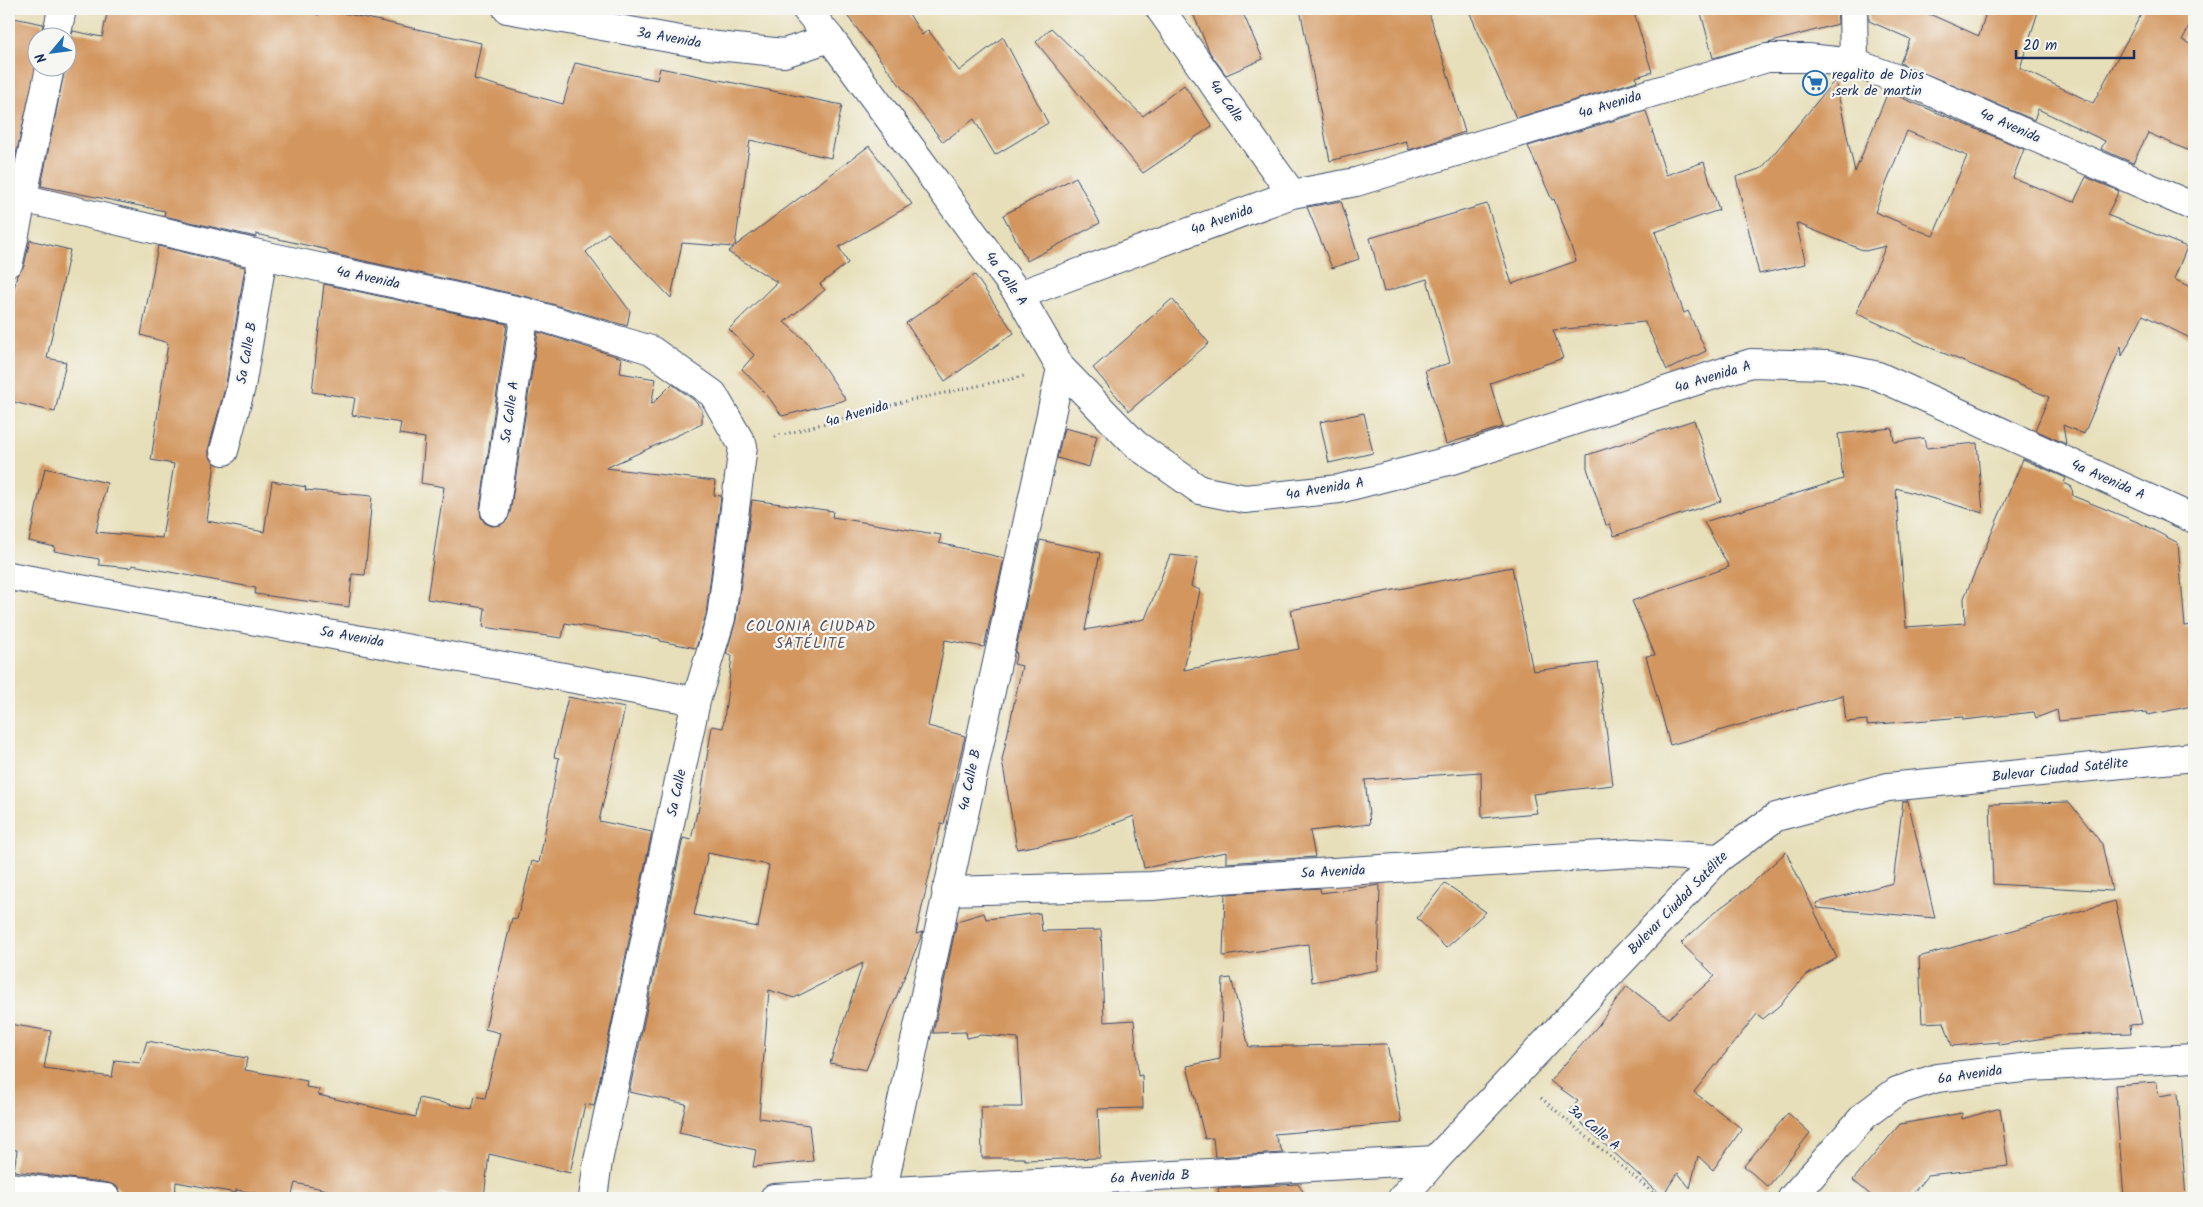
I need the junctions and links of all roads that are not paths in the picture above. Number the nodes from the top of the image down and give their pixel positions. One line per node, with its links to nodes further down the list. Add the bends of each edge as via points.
1 (62, 9): 6 (street)
2 (506, 9): 7 (street, 3a Avenida, via 708,45 784,53)
3 (806, 9): 7 (street, 4a Calle A)
4 (1160, 9): 10 (street, 4a Calle)
5 (1853, 9): 8 (street)
6 (58, 28)
7 (830, 38): 15 (street, 4a Calle A)
8 (1854, 63): 10 (street, 4a Avenida, via 1767,58 1356,182); 12 (street, 4a Avenida, via 1922,88)
9 (47, 78): 11 (street)
10 (1292, 194): 15 (street, 4a Avenida)
11 (16, 197): 13 (street, 4a Avenida); 14 (street)
12 (2194, 207)
13 (263, 255): 16 (street, 4a Avenida); 19 (street, 5a Calle B, via 241,387)
14 (9, 262)
15 (1019, 295): 17 (street, 4a Calle A)
16 (525, 312): 18 (street, 4a Avenida, via 651,350 712,394); 21 (street, 5a Calle A)
17 (1060, 368): 20 (street, 4a Calle A, via 1135,444 1200,490); 27 (street, 4a Calle B)
18 (743, 446): 24 (street, 5a Calle, via 721,618)
19 (224, 451)
20 (1245, 499): 22 (street, 4a Avenida A, via 1339,489 1456,459 1751,363 1827,365 1878,376)
21 (495, 511)
22 (2194, 519)
23 (9, 576): 24 (street, 5a Avenida)
24 (696, 701): 33 (street, 5a Calle, via 598,1161)
25 (2194, 756): 26 (street, Bulevar Ciudad Satélite, via 1888,786 1776,817)
26 (1719, 858): 27 (street, 5a Avenida, via 1634,854 1220,878 1152,886); 29 (street, Bulevar Ciudad Satélite)
27 (946, 891): 31 (street, 4a Calle B)
28 (2194, 1058): 36 (street, 6a Avenida, via 2031,1067 1937,1078 1897,1091 1865,1115)
29 (1435, 1160): 31 (street, 6a Avenida B); 35 (street, Bulevar Ciudad Satélite)
30 (9, 1187): 32 (street)
31 (882, 1193): 34 (street, 6a Avenida B)
32 (106, 1198)
33 (593, 1198)
34 (774, 1198)
35 (1402, 1198)
36 (1792, 1198)

